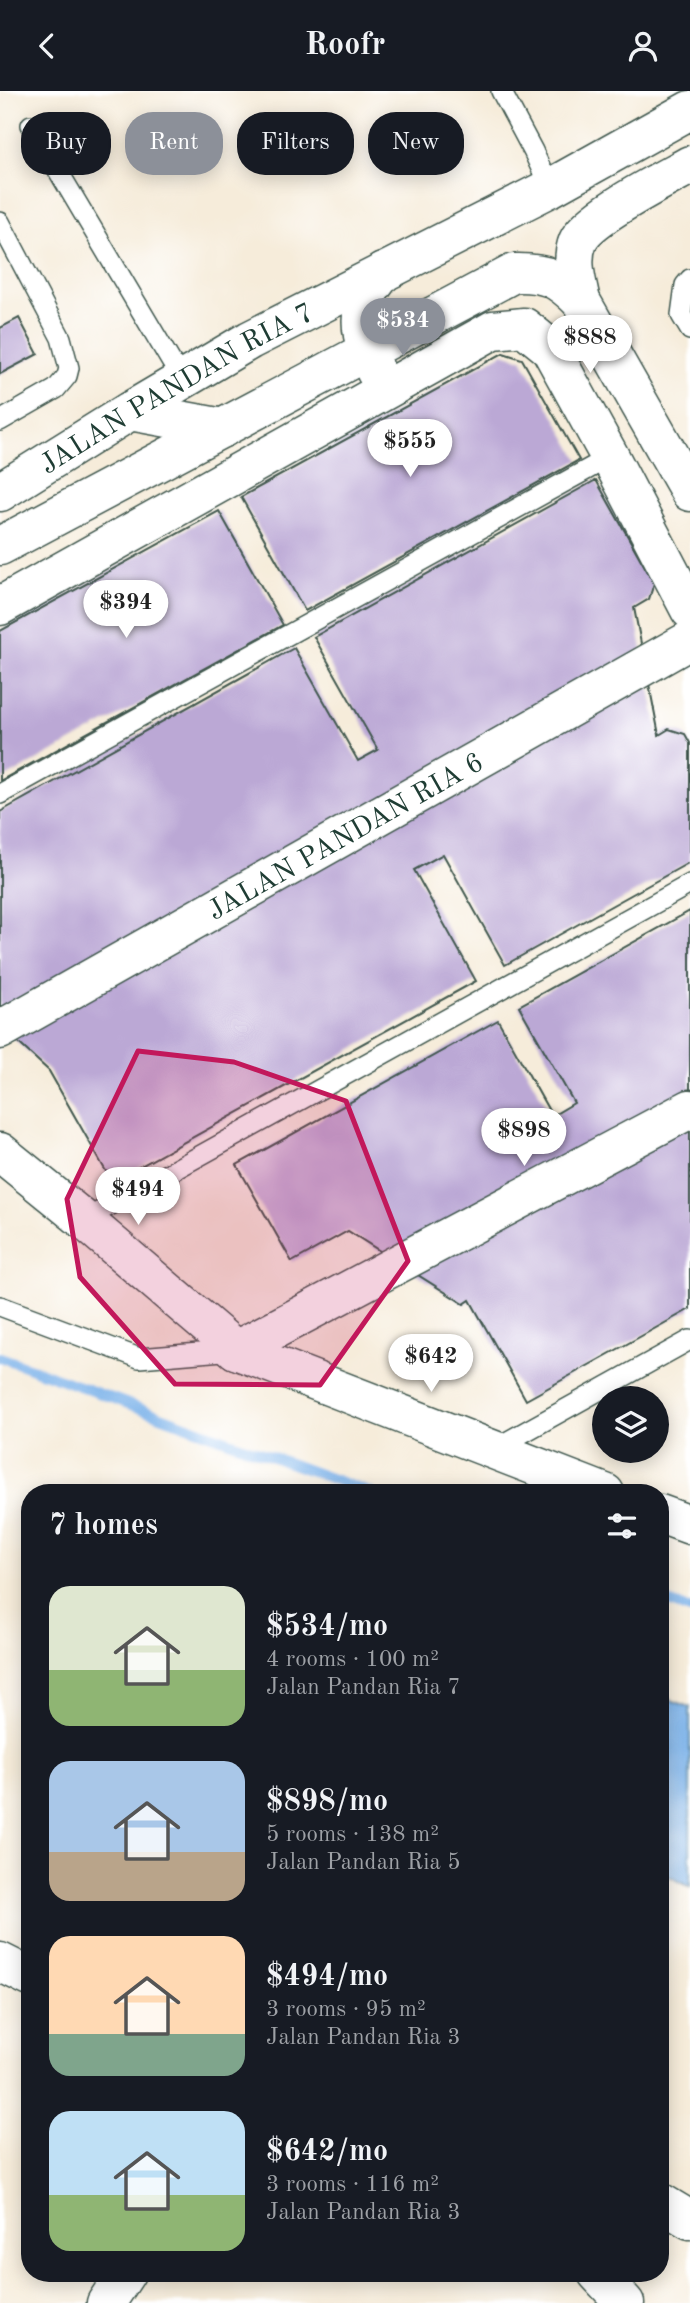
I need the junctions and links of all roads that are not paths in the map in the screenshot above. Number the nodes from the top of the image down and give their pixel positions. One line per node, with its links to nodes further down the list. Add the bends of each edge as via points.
1 (501, 91): 5 (lane)
2 (690, 110): 5 (main road, JALAN PANDAN RIA 7)
3 (690, 165): 9 (main road, via 605,213 578,240 574,265)
4 (61, 175): 12 (lane)
5 (550, 188): 7 (main road, JALAN PANDAN RIA 7)
6 (0, 222): 15 (lane, via 61,338 69,368 57,389)
7 (383, 272): 11 (main road, via 367,296 362,337); 12 (main road, JALAN PANDAN RIA 7)
8 (690, 279): 10 (lane, via 681,315)
9 (581, 300): 11 (main road, JALAN PANDAN RIA 7, via 564,284 537,272 514,273); 19 (main road)
10 (690, 330)
11 (367, 351): 13 (main road); 16 (main road, JALAN PANDAN RIA 7)
12 (182, 380): 14 (main road, JALAN PANDAN RIA 7)
13 (384, 390): 17 (main road, via 493,330 524,327 550,348); 21 (main road)
14 (130, 411): 16 (main road); 18 (main road, JALAN PANDAN RIA 7)
15 (0, 421)
16 (223, 428): 20 (main road, JALAN PANDAN RIA 7)
17 (611, 457): 22 (main road); 24 (lane)
18 (0, 492)
19 (690, 492)
20 (0, 546)
21 (0, 606)
22 (690, 610)
23 (690, 640): 26 (main road, JALAN PANDAN RIA 6)
24 (0, 794)
25 (690, 884): 29 (lane)
26 (0, 1030)
27 (690, 1109): 32 (main road)
28 (0, 1152): 29 (main road)
29 (84, 1220): 32 (main road)
30 (0, 1306): 32 (lane, via 139,1358)
31 (690, 1340): 33 (lane)
32 (236, 1350): 33 (main road)
33 (492, 1450): 34 (main road)
34 (581, 1484)
35 (669, 1517): 36 (main road)
36 (690, 1525)
37 (0, 1962): 38 (main road)
38 (21, 1972)
39 (669, 2207): 40 (main road)
40 (690, 2220)
41 (120, 2282): 43 (main road)
42 (605, 2282): 44 (main road)
43 (106, 2303)
44 (625, 2303)

